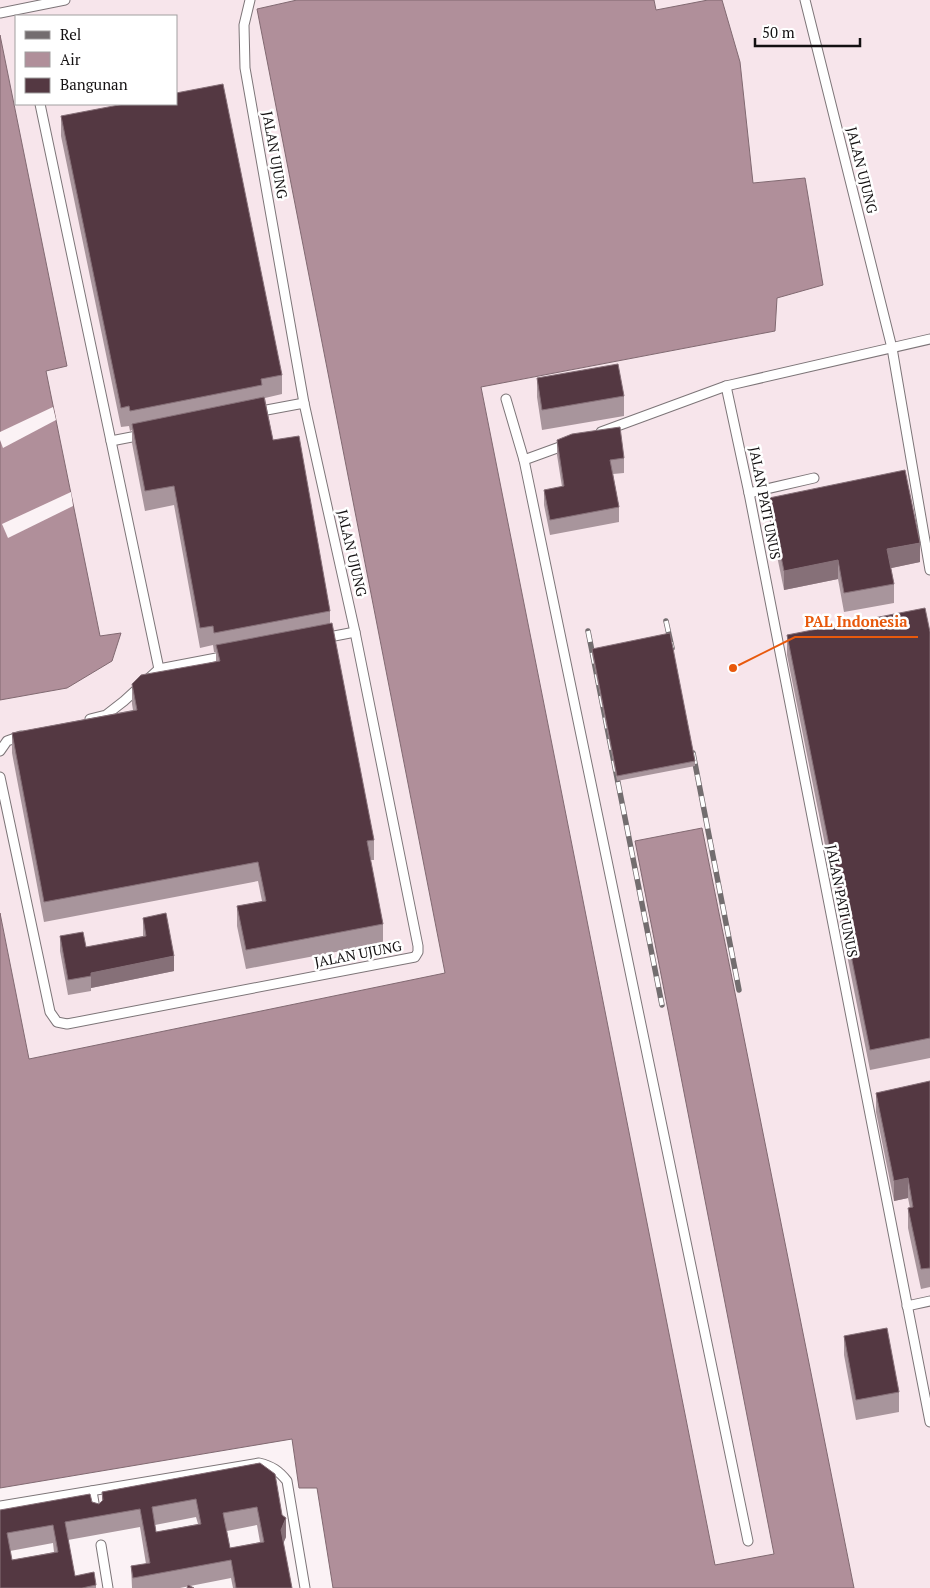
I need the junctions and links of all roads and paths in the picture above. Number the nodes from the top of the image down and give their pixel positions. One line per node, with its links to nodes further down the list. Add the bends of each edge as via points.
1 (65, 0): 4 (lane)
2 (250, 0): 11 (lane, JALAN UJUNG, via 244,25 245,68)
3 (805, 0): 8 (lane, JALAN UJUNG)
4 (20, 12): 5 (lane)
5 (0, 13)
6 (40, 105): 16 (lane)
7 (930, 339): 8 (lane)
8 (892, 348): 9 (lane); 20 (lane, JALAN UJUNG)
9 (726, 386): 14 (lane); 19 (lane, JALAN PATI UNUS)
10 (506, 399): 17 (lane)
11 (304, 403): 12 (lane); 21 (lane, JALAN UJUNG)
12 (246, 414)
13 (150, 433): 16 (lane)
14 (596, 434)
15 (578, 440): 17 (lane)
16 (111, 441): 24 (lane)
17 (524, 460): 35 (lane)
18 (814, 478): 19 (lane)
19 (749, 493): 30 (lane, JALAN PATI UNUS)
20 (930, 570)
21 (355, 632): 22 (lane); 28 (lane, JALAN UJUNG, via 418,946 415,957 67,1024 57,1022 50,1012)
22 (318, 639)
23 (234, 654): 24 (lane)
24 (159, 669): 25 (lane, via 106,715)
25 (78, 723)
26 (27, 735): 27 (lane, via 7,742)
27 (0, 750)
28 (0, 777)
29 (930, 1301): 30 (lane)
30 (907, 1306): 31 (lane, JALAN PATI UNUS)
31 (930, 1422)
32 (92, 1491): 33 (lane); 34 (lane); 38 (lane, via 259,1463 271,1466 287,1481)
33 (0, 1506)
34 (97, 1517)
35 (748, 1541)
36 (101, 1545): 37 (lane)
37 (108, 1588)
38 (305, 1588)

